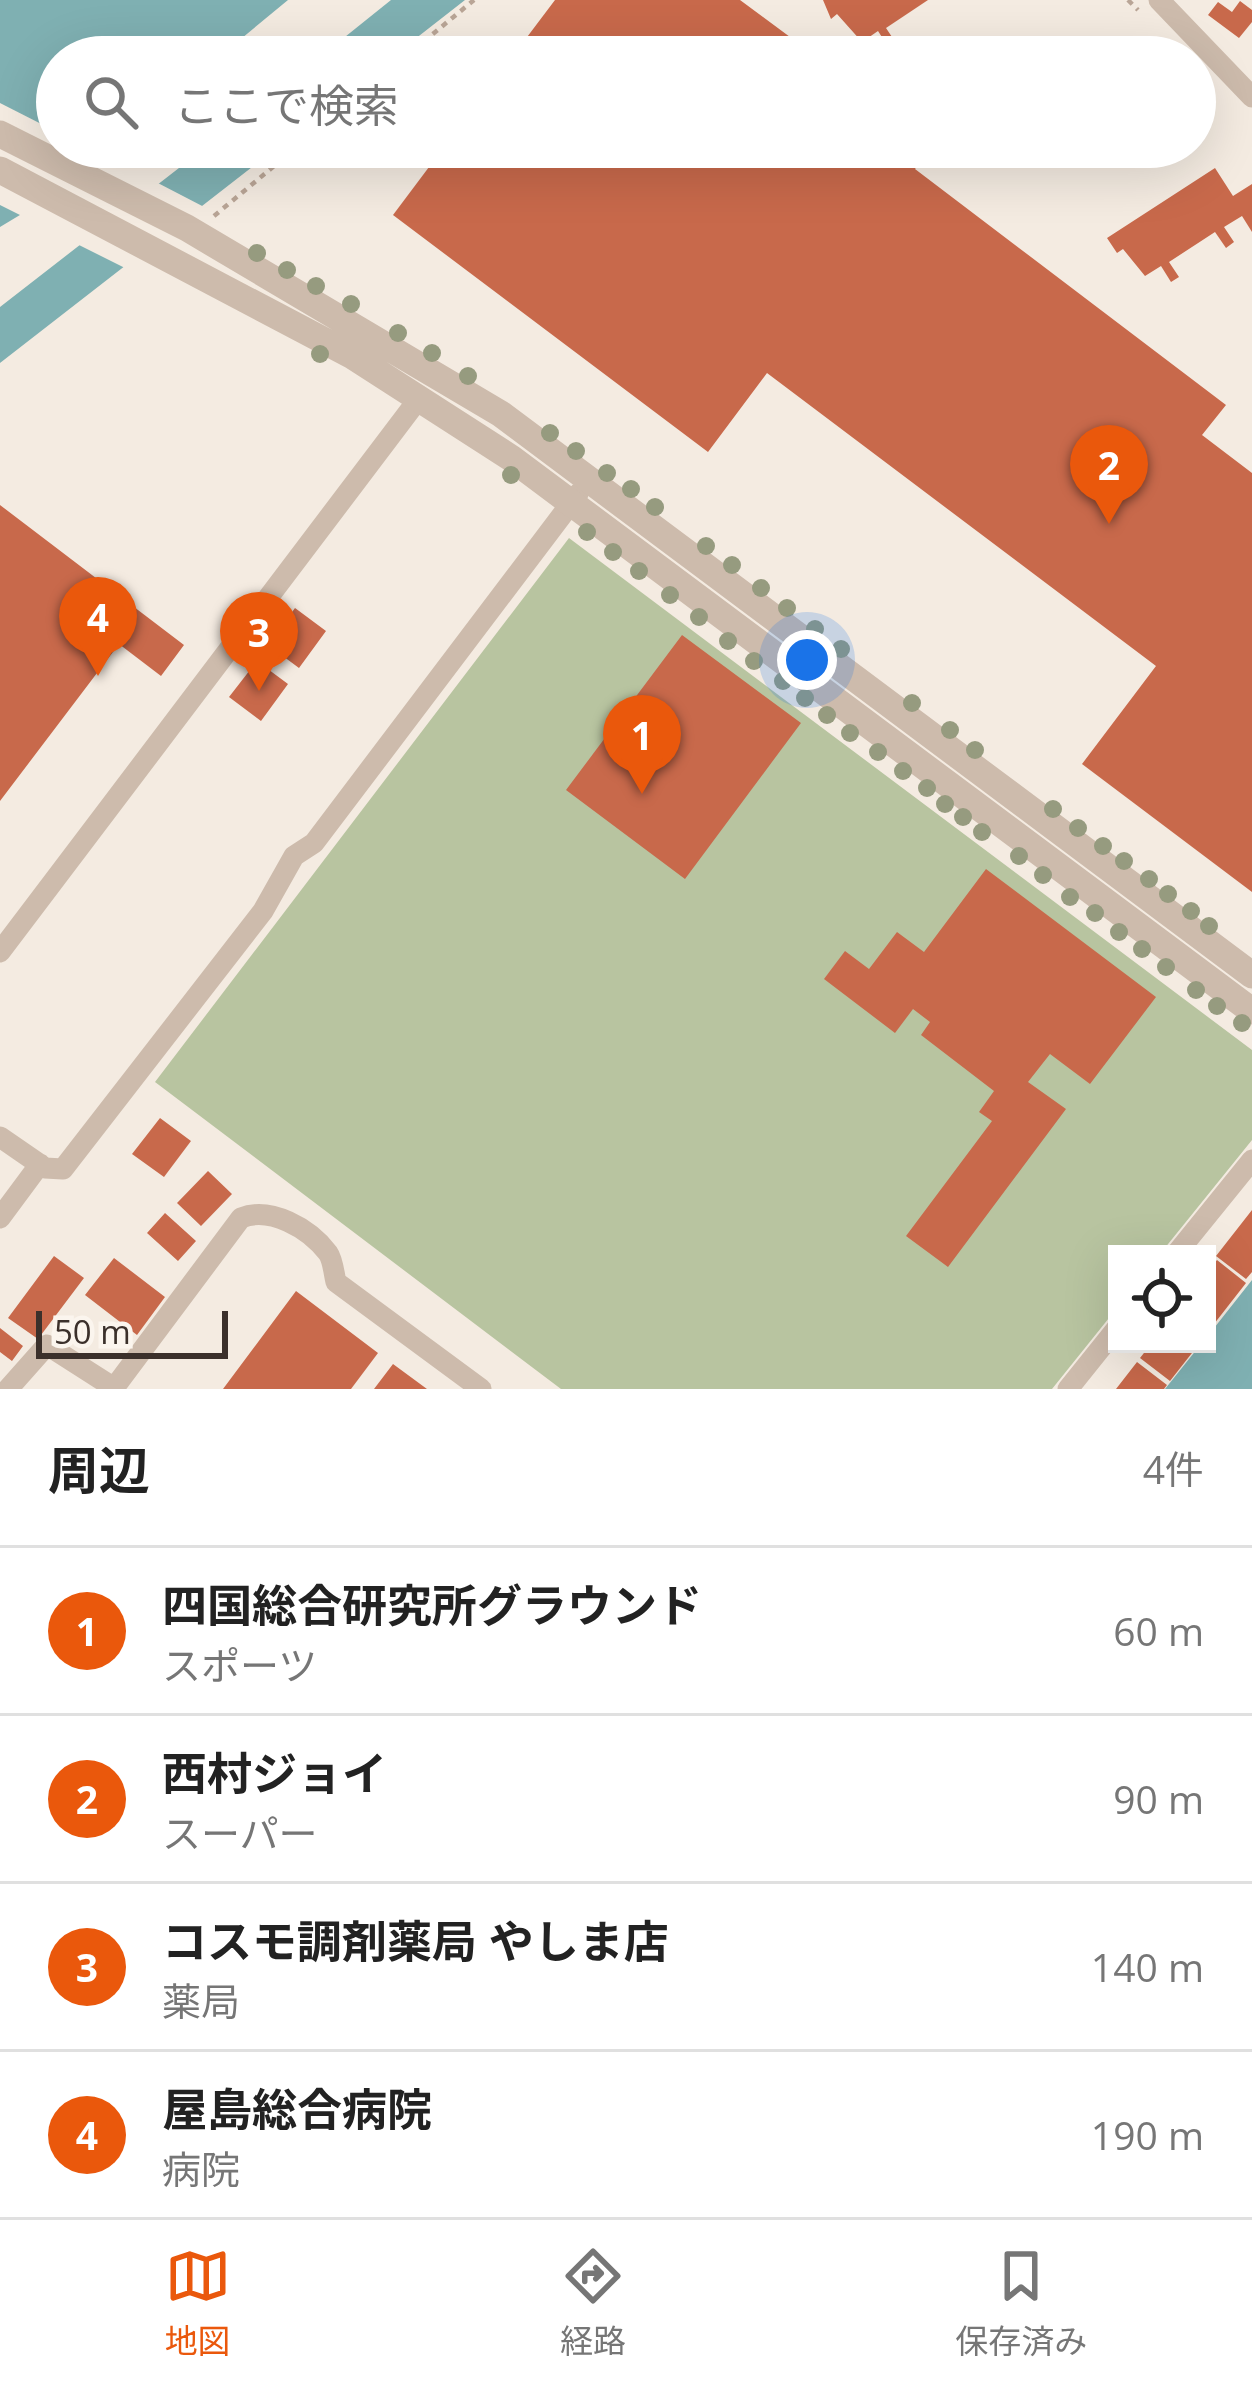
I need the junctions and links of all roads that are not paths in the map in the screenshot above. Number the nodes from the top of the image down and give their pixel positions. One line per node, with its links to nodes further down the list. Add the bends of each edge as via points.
1 (1159, 0): 2 (street)
2 (1194, 36)
3 (1216, 59): 4 (street)
4 (1252, 97)
5 (0, 134): 6 (street)
6 (36, 150)
7 (75, 168): 10 (street, via 198,224)
8 (0, 170): 9 (street)
9 (420, 398): 11 (street); 12 (street)
10 (589, 479): 11 (street); 13 (street)
11 (571, 502): 14 (street); 17 (street, via 63,1168)
12 (0, 952)
13 (1252, 976)
14 (1252, 1011)
15 (0, 1137): 17 (street)
16 (1252, 1160): 19 (street)
17 (40, 1164): 18 (street)
18 (0, 1219)
19 (1184, 1245)
20 (1108, 1339): 24 (street)
21 (115, 1388): 22 (street, via 47,1346); 23 (street, via 242,1218 258,1211 275,1214 329,1254 336,1282)
22 (8, 1389)
23 (482, 1389)
24 (1068, 1389)

